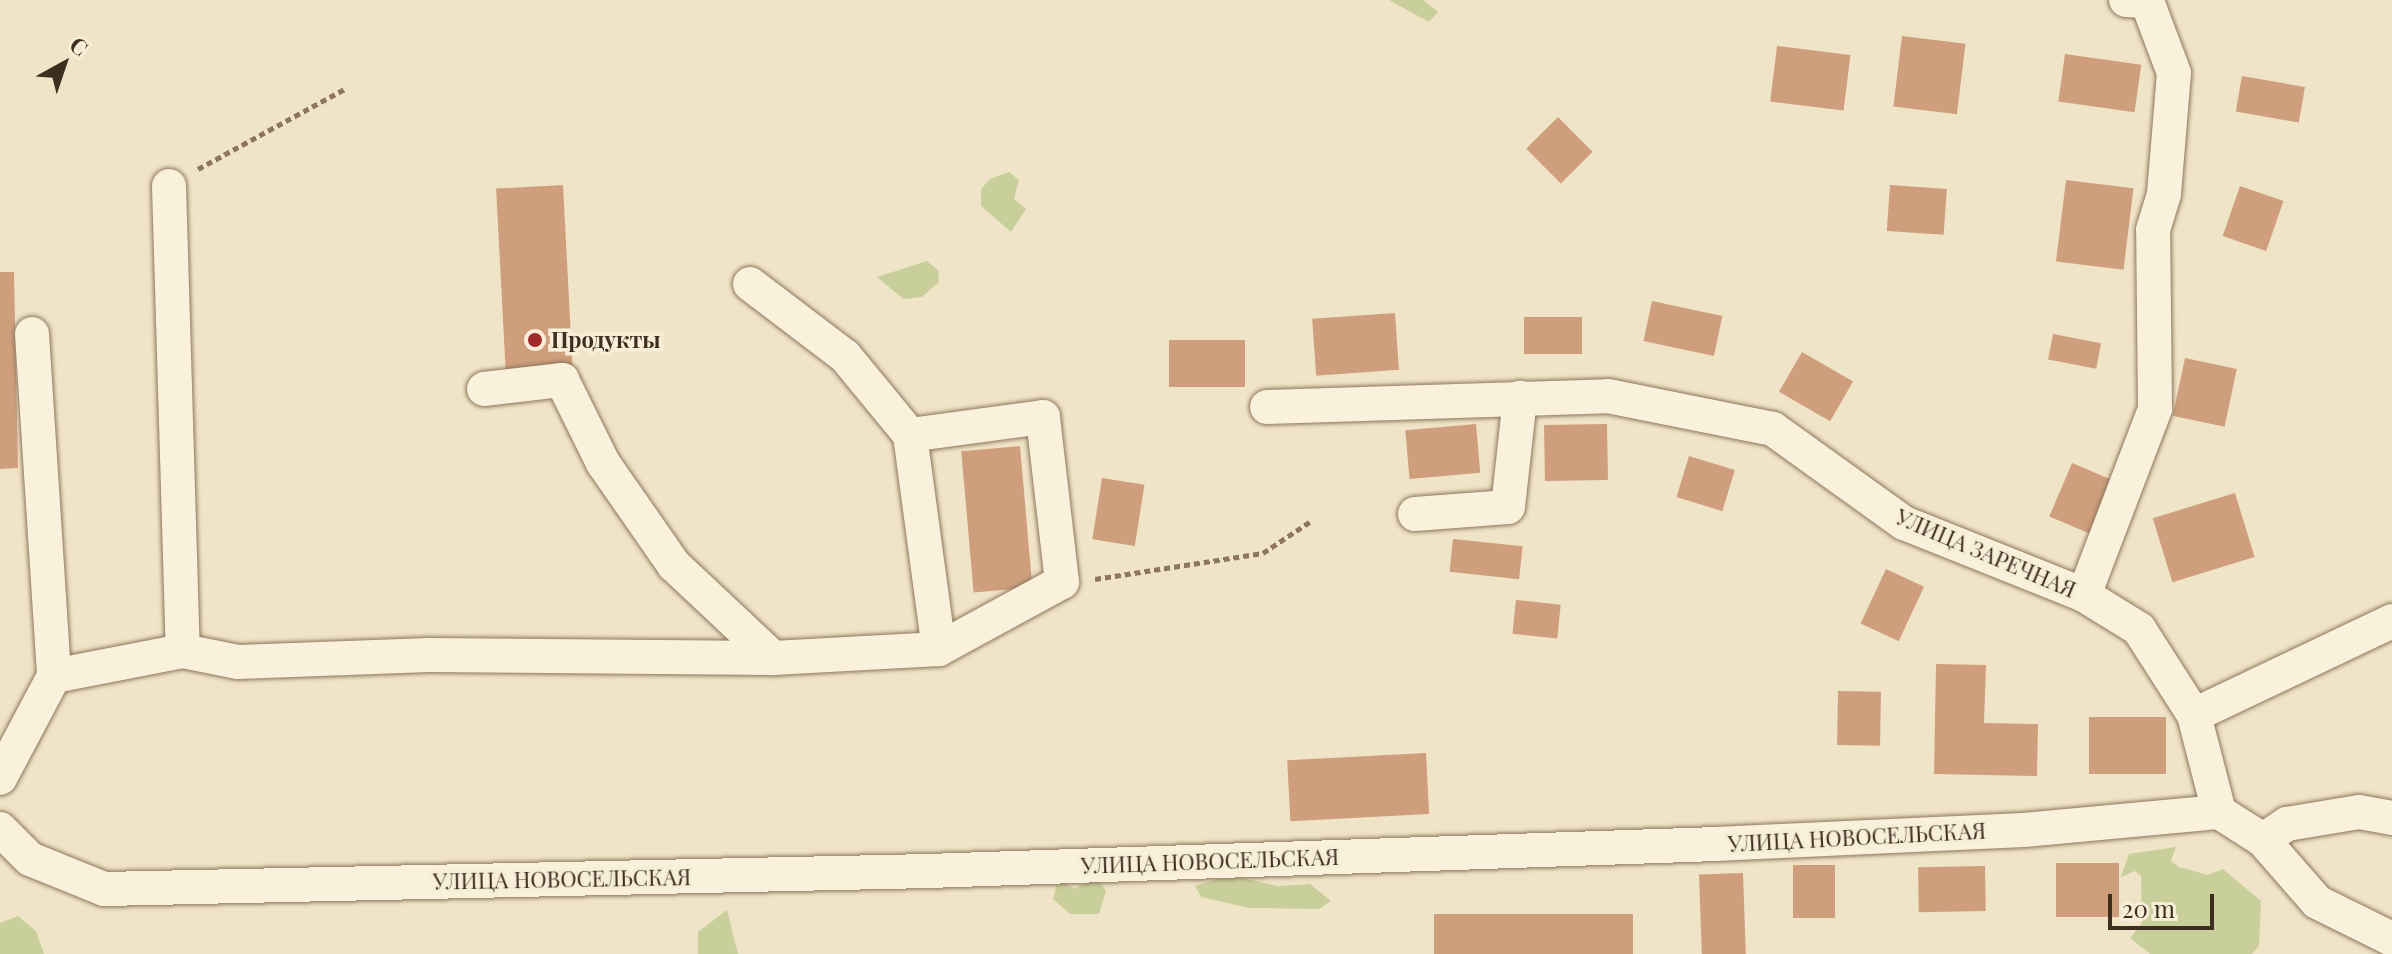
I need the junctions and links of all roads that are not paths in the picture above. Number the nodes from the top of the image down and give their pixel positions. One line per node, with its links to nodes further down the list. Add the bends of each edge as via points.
1 (2140, 0): 10 (street, via 2174,73 2164,194 2153,230 2155,409)
2 (169, 186): 13 (street)
3 (750, 284): 8 (street, via 845,356)
4 (32, 334): 15 (street)
5 (484, 389): 14 (street, via 562,380 603,463 674,565)
6 (1520, 398): 7 (street, УЛИЦА ЗАРЕЧНАЯ); 9 (street, via 1508,507); 10 (street, УЛИЦА ЗАРЕЧНАЯ, via 1608,396 1773,429 1904,523)
7 (1267, 407)
8 (910, 435): 12 (street); 12 (street, via 1043,417 1062,582)
9 (1415, 514)
10 (2084, 595): 16 (street, УЛИЦА ЗАРЕЧНАЯ, via 2139,629)
11 (2392, 621): 16 (street)
12 (939, 649): 14 (street)
13 (183, 651): 14 (street, via 238,662 429,655); 15 (street)
14 (773, 658)
15 (54, 676): 17 (street)
16 (2194, 715): 18 (street, УЛИЦА ЗАРЕЧНАЯ)
17 (0, 778)
18 (2219, 812): 20 (street, УЛИЦА НОВОСЕЛЬСКАЯ, via 2024,830 1699,844 928,871 104,889 30,859); 21 (street)
19 (2392, 818): 21 (street, via 2359,812 2287,824)
20 (0, 829)
21 (2263, 840): 22 (street, via 2317,902)
22 (2392, 939)

